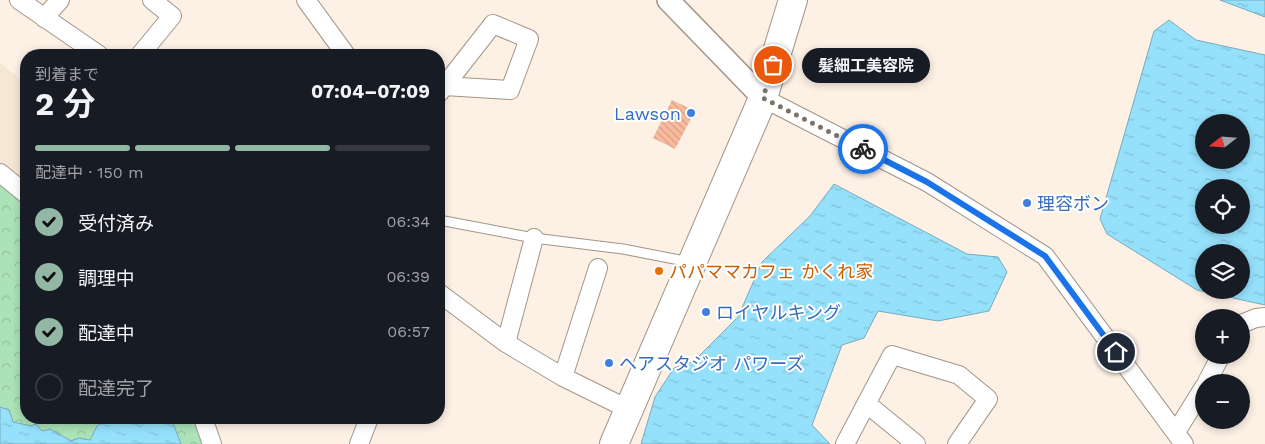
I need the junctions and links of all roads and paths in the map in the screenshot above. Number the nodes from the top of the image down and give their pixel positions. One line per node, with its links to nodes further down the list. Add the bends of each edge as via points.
1 (19, 0): 7 (street)
2 (60, 0): 7 (street)
3 (152, 0): 9 (street, via 172,16)
4 (306, 0): 10 (street)
5 (668, 0): 13 (street)
6 (793, 0): 13 (main road)
7 (44, 18): 8 (street)
8 (89, 49)
9 (145, 49)
10 (342, 49)
11 (445, 86): 12 (street, via 493,24 529,39 510,90)
12 (445, 90)
13 (763, 98): 18 (main road); 30 (street, via 927,182 1045,256)
14 (0, 174): 15 (street)
15 (20, 189)
16 (445, 221): 17 (lane)
17 (534, 238): 18 (lane); 23 (street)
18 (693, 262): 27 (main road)
19 (598, 268): 24 (street)
20 (445, 297): 23 (street)
21 (1265, 317): 22 (street)
22 (1250, 321)
23 (506, 343): 24 (street)
24 (563, 377): 27 (street)
25 (867, 404): 31 (street, via 892,355 959,374 988,399); 35 (street); 36 (street)
26 (1195, 406): 30 (street)
27 (630, 410): 34 (main road)
28 (205, 424): 32 (street)
29 (367, 424): 33 (street)
30 (1180, 438)
31 (961, 443)
32 (212, 444)
33 (359, 444)
34 (614, 444)
35 (845, 444)
36 (916, 444)

